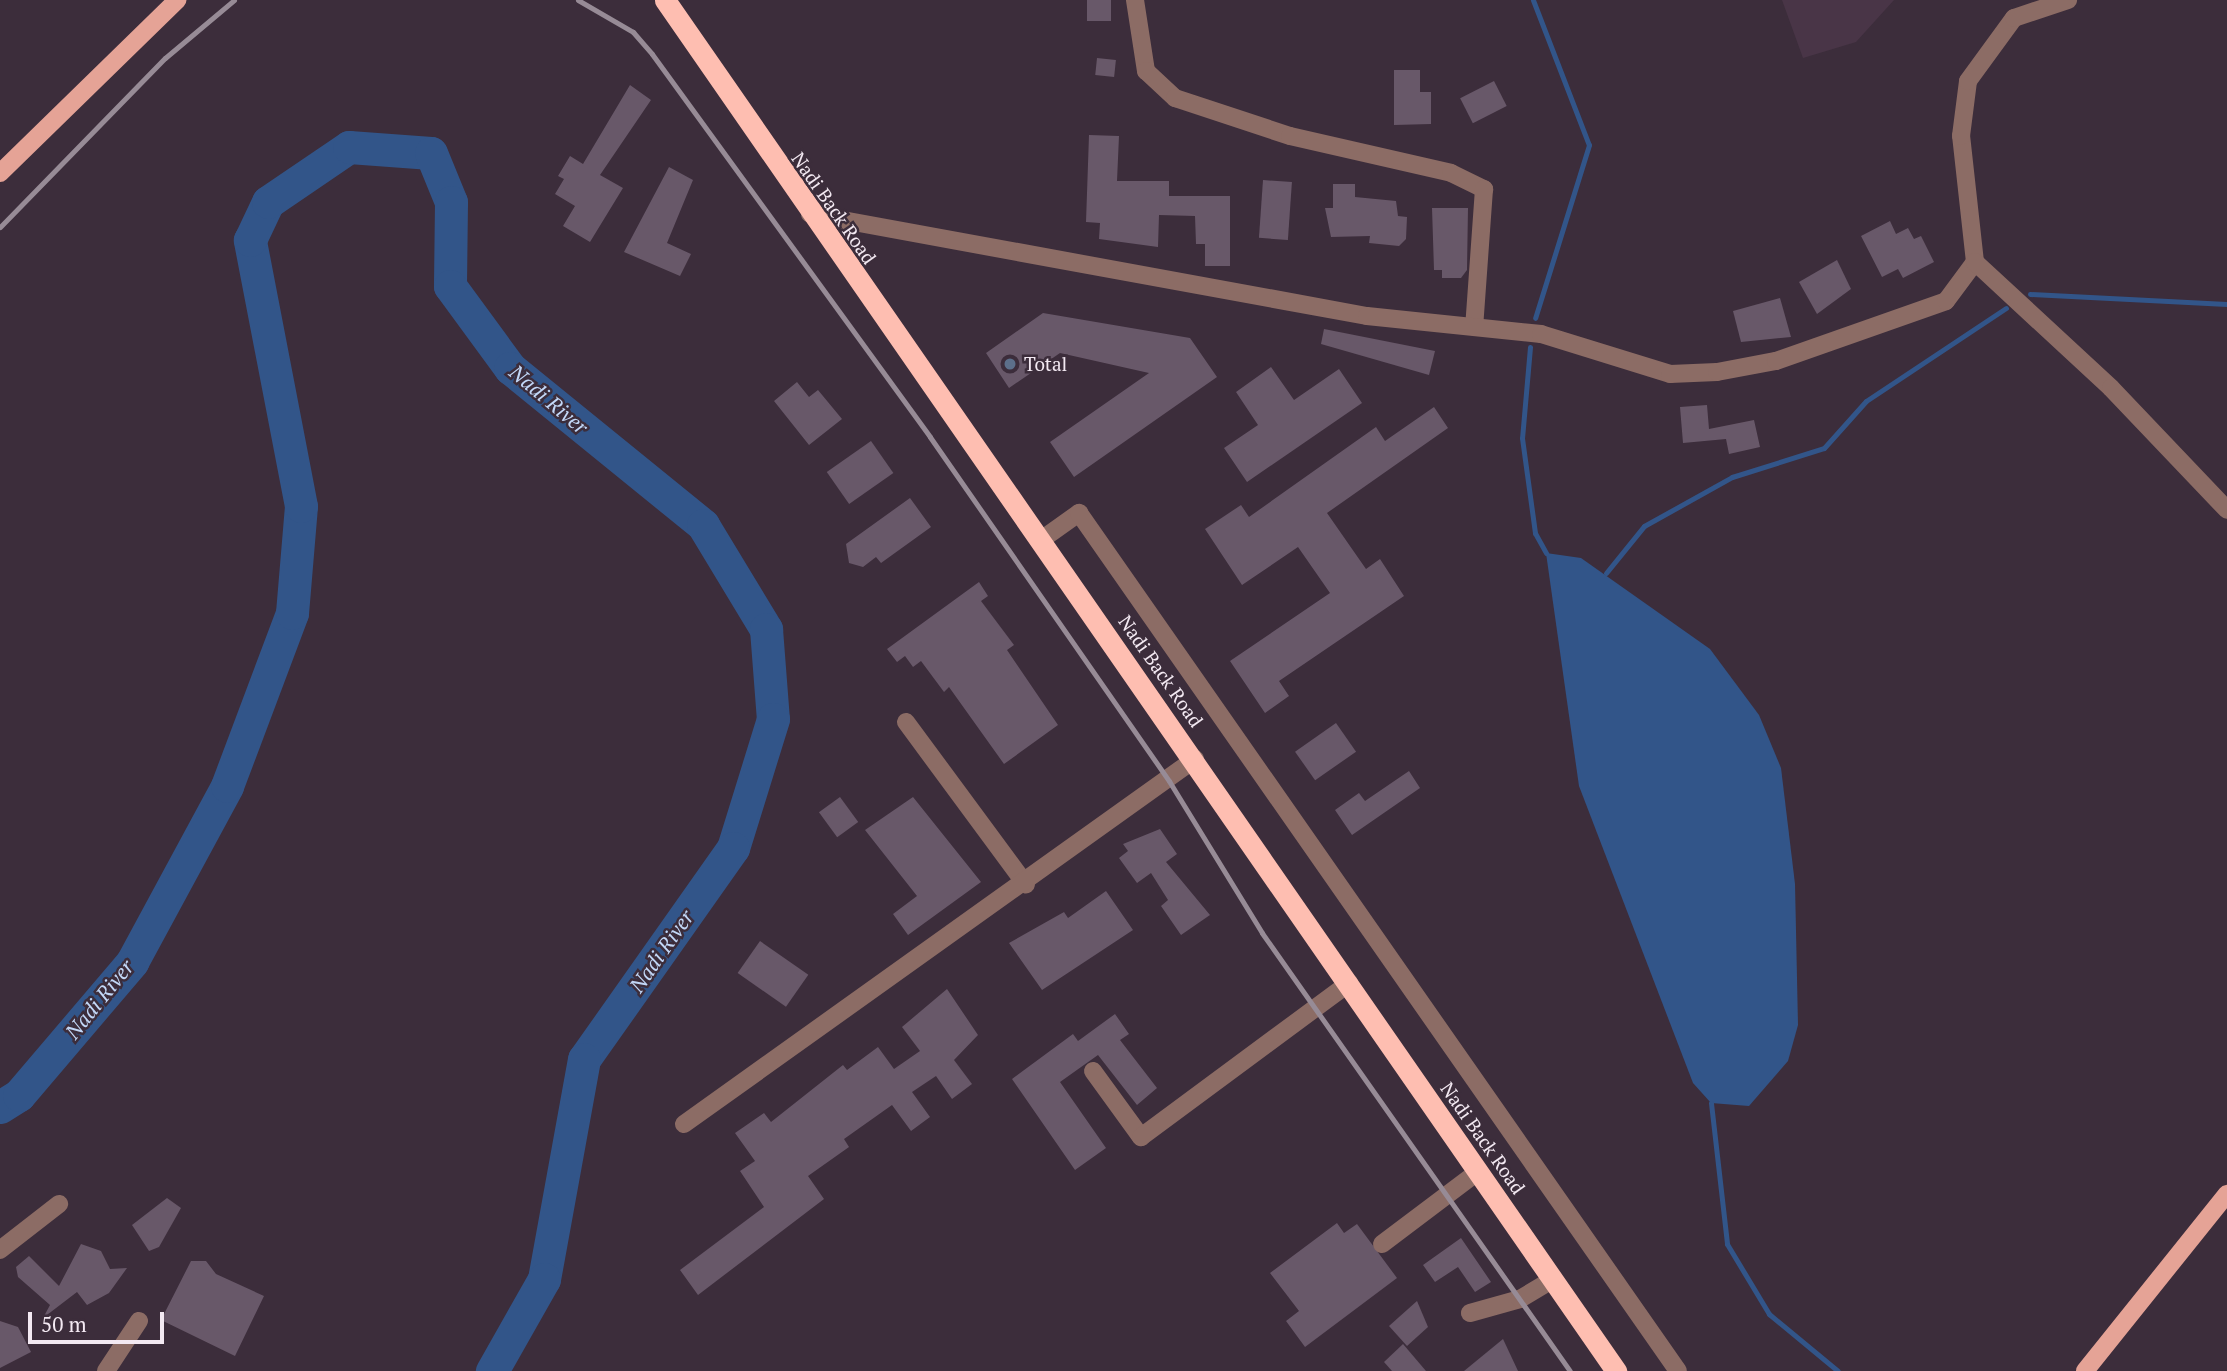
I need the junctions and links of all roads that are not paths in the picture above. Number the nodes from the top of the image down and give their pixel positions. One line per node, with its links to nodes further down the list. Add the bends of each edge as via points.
1 (1135, 0): 8 (street, via 1146,71 1175,98 1290,136 1451,173 1484,189)
2 (2067, 0): 7 (street, via 2014,18 1968,82 1961,136)
3 (173, 1): 5 (main road)
4 (666, 1): 6 (highway, Nadi Back Road)
5 (0, 173)
6 (810, 214): 8 (street, via 1367,316); 10 (highway, Nadi Back Road)
7 (1975, 262): 8 (street, via 1946,301 1926,311 1776,361 1717,372 1670,374 1541,334); 9 (street, via 2111,388)
8 (1474, 327)
9 (2227, 510)
10 (1041, 540): 12 (highway, Nadi Back Road); 27 (street, via 1079,513)
11 (906, 722): 13 (street)
12 (1195, 759): 13 (street); 14 (highway, Nadi Back Road)
13 (1026, 885): 16 (street)
14 (1349, 983): 15 (street, via 1141,1137); 17 (highway, Nadi Back Road)
15 (1093, 1071)
16 (684, 1124)
17 (1479, 1171): 20 (street); 22 (highway, Nadi Back Road)
18 (2227, 1194): 28 (main road)
19 (59, 1204): 21 (street)
20 (1382, 1244)
21 (0, 1250)
22 (1553, 1279): 23 (street, via 1520,1299); 26 (highway, Nadi Back Road)
23 (1470, 1313)
24 (139, 1321): 25 (street)
25 (106, 1371)
26 (1616, 1371)
27 (1678, 1371)
28 (2085, 1371)

